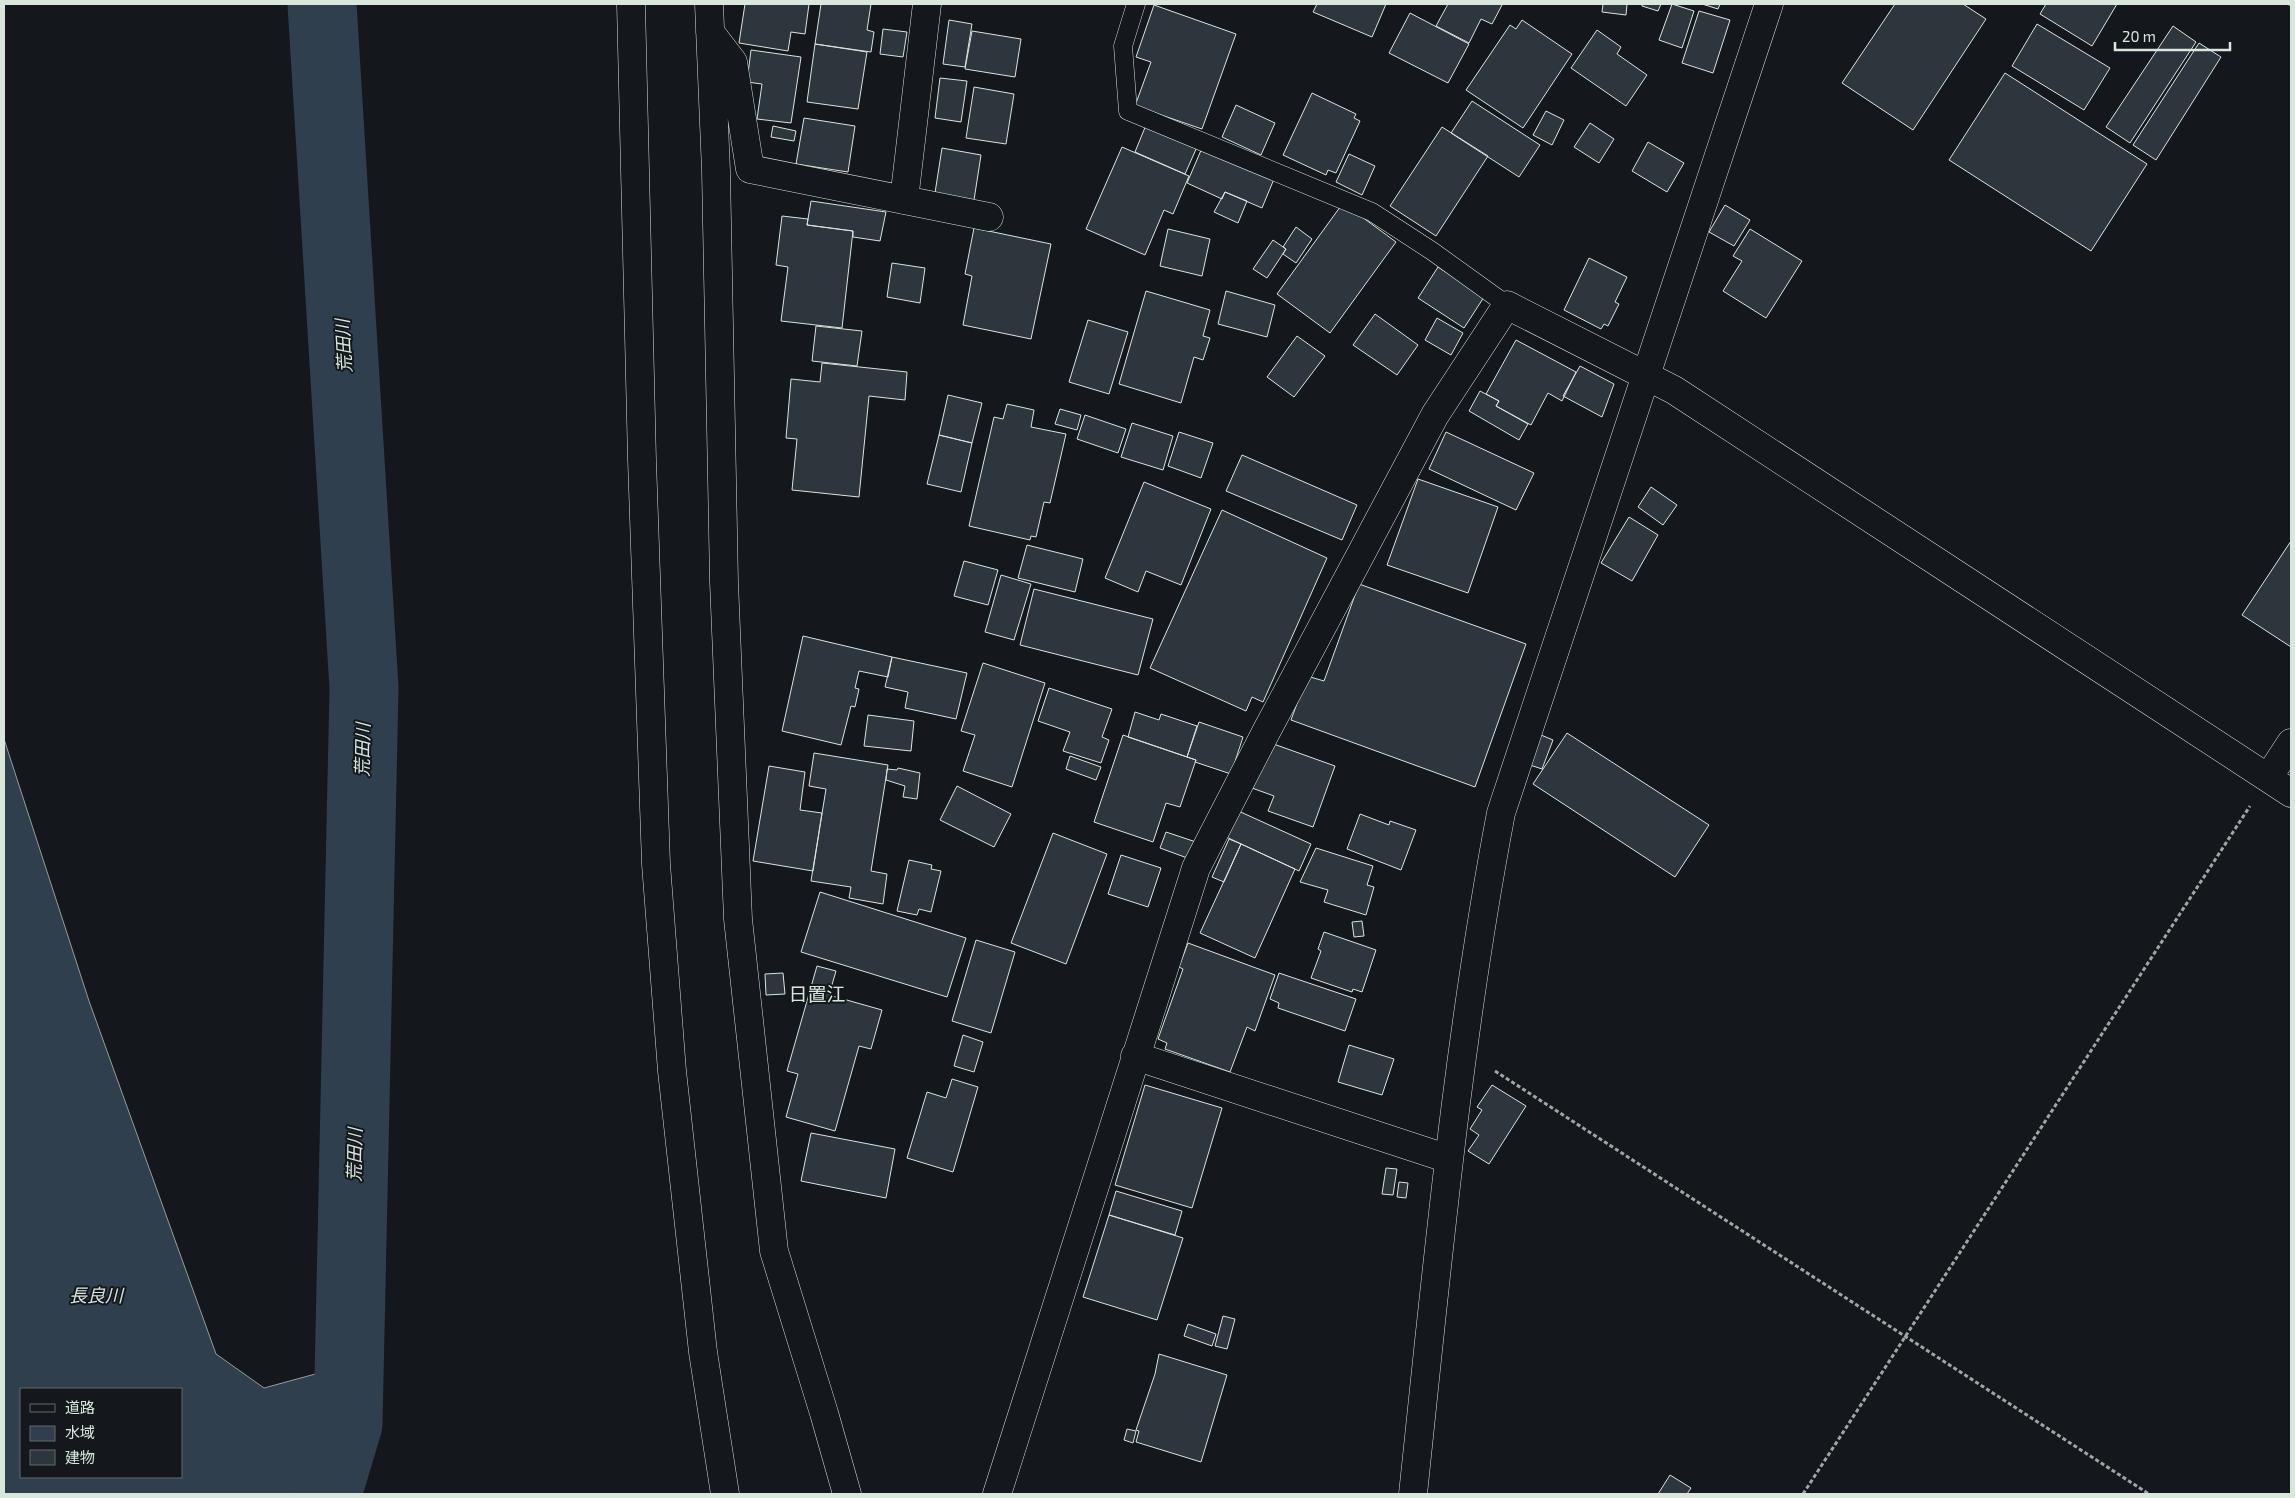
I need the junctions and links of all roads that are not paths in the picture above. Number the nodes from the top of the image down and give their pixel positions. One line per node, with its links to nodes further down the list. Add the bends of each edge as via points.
1 (631, 4): 16 (street, via 656,864 673,1081 703,1352)
2 (709, 4): 6 (street)
3 (927, 4): 7 (street)
4 (1136, 4): 9 (lane, via 1123,46 1128,111 1372,212)
5 (1769, 4): 10 (street)
6 (710, 32): 7 (street, via 732,62 750,169); 17 (street, via 724,582 738,919 774,1251)
7 (904, 200): 8 (street)
8 (989, 217)
9 (1507, 304): 10 (street); 14 (street, via 1435,415 1196,868)
10 (1646, 376): 12 (street, via 1674,390); 15 (street, via 1502,813 1488,880)
11 (2291, 743): 12 (street)
12 (2268, 778): 13 (street)
13 (2291, 793)
14 (1135, 1056): 15 (street); 18 (street)
15 (1449, 1159): 19 (street)
16 (725, 1494)
17 (847, 1494)
18 (997, 1494)
19 (1412, 1494)

